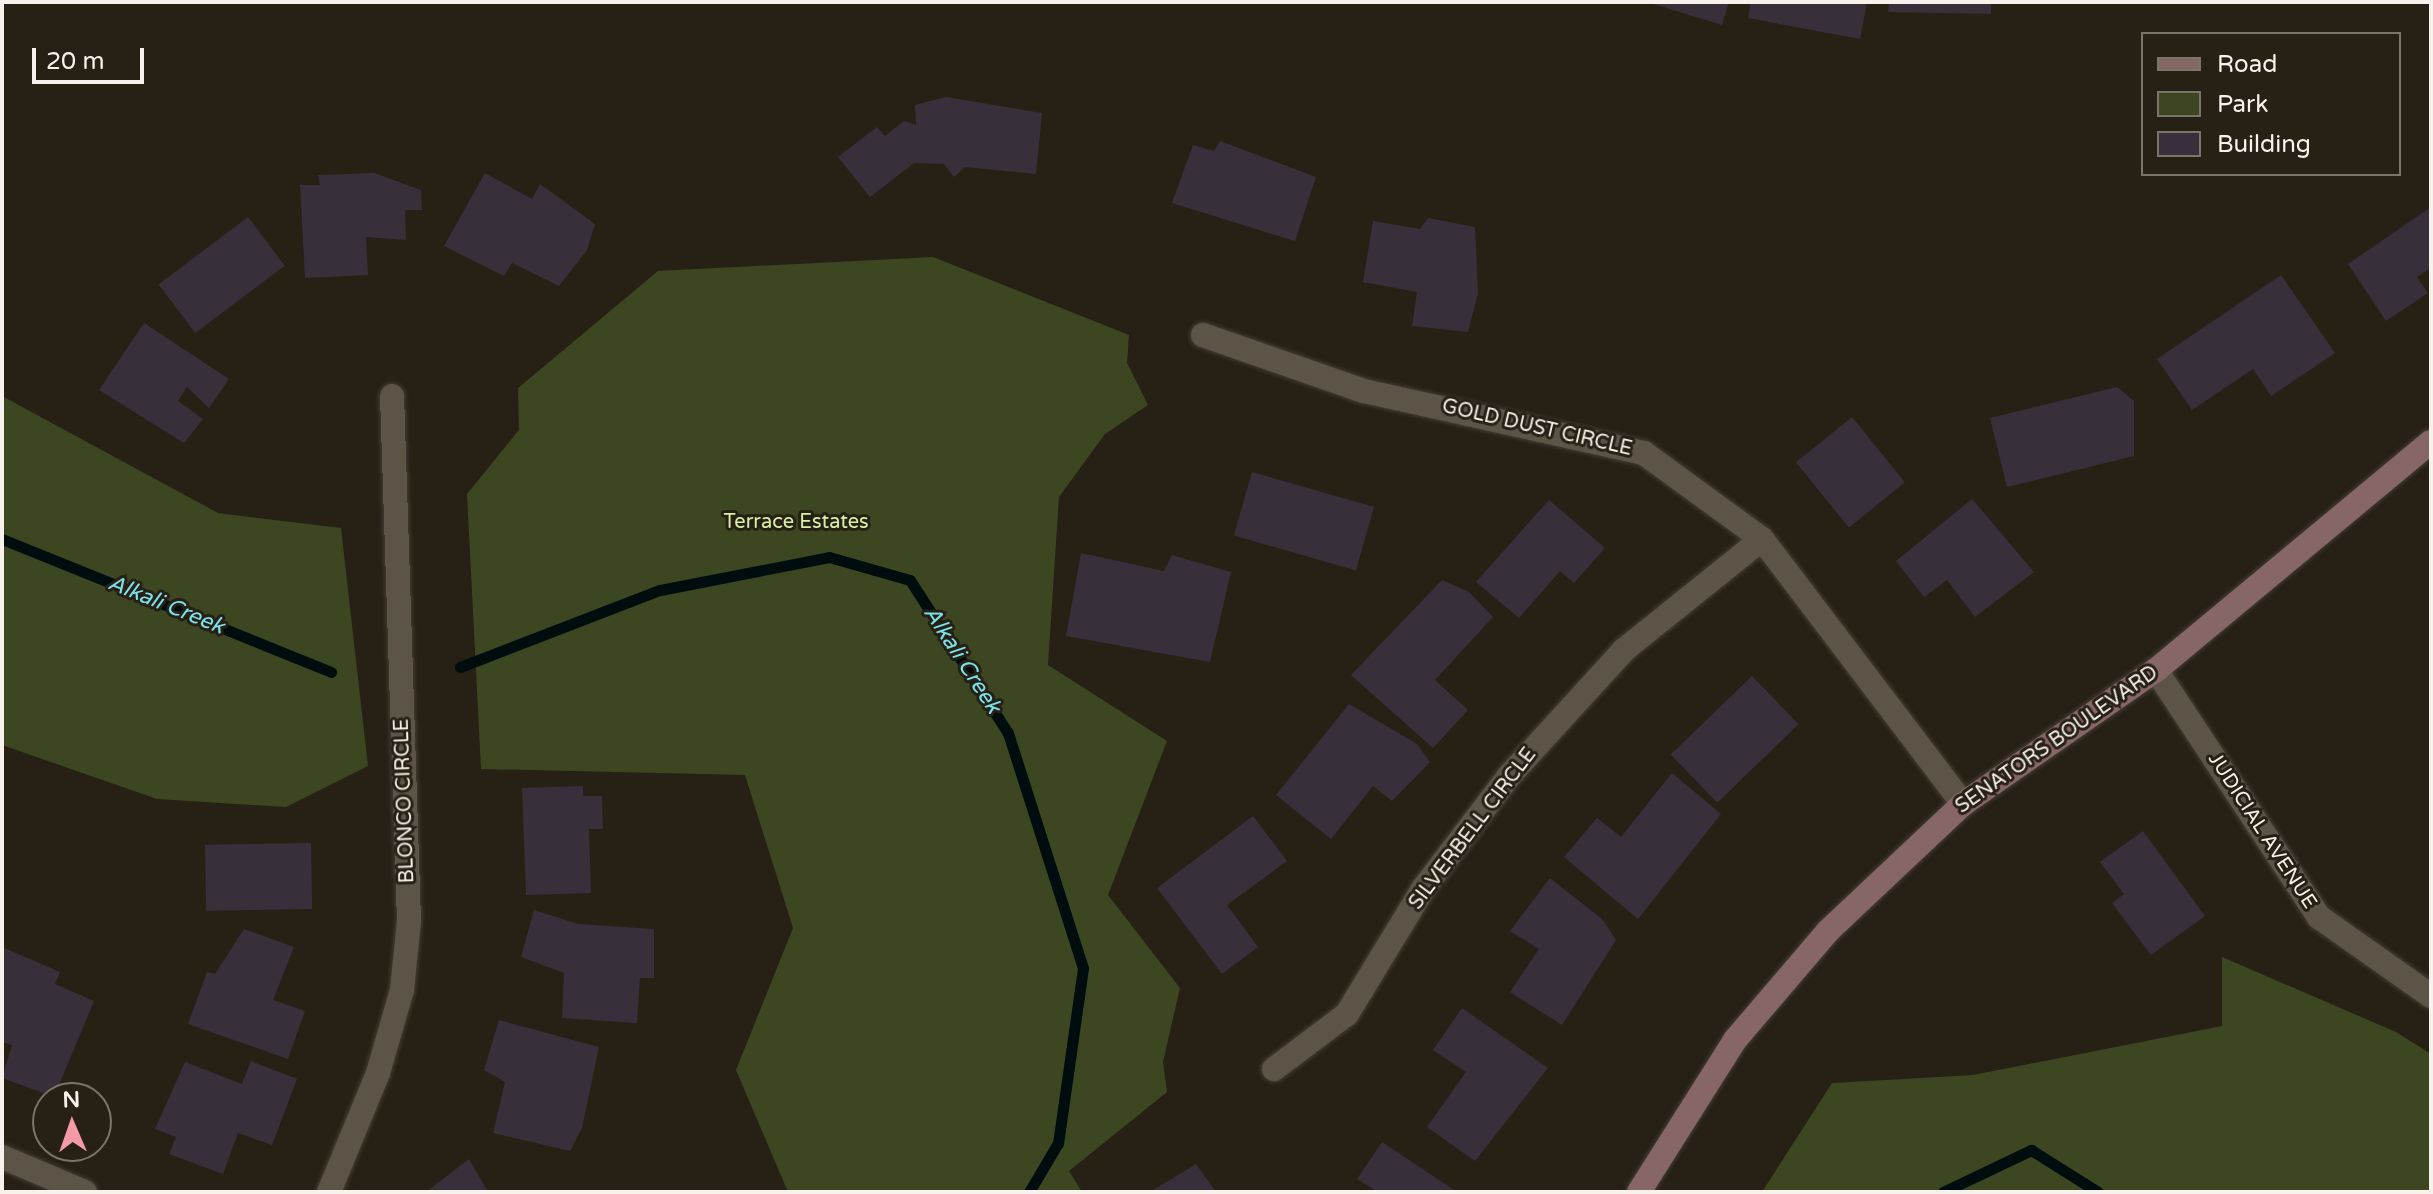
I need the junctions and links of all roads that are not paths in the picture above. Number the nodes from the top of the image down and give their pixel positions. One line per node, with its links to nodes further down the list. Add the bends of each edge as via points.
1 (1203, 335): 4 (street, GOLD DUST CIRCLE, via 1364,391 1644,453)
2 (392, 396): 11 (street, BLONCO CIRCLE, via 409,921 394,1017)
3 (2431, 442): 5 (street, SENATORS BOULEVARD)
4 (1762, 539): 6 (street, GOLD DUST CIRCLE); 8 (street, SILVERBELL CIRCLE, via 1624,650 1499,789 1423,889 1347,1014)
5 (2156, 670): 6 (street, SENATORS BOULEVARD); 7 (street, JUDICIAL AVENUE, via 2319,917)
6 (1963, 804): 12 (street, SENATORS BOULEVARD, via 1828,931 1735,1040)
7 (2431, 996)
8 (1274, 1069)
9 (2, 1157): 10 (street)
10 (85, 1192)
11 (329, 1192)
12 (1639, 1192)

